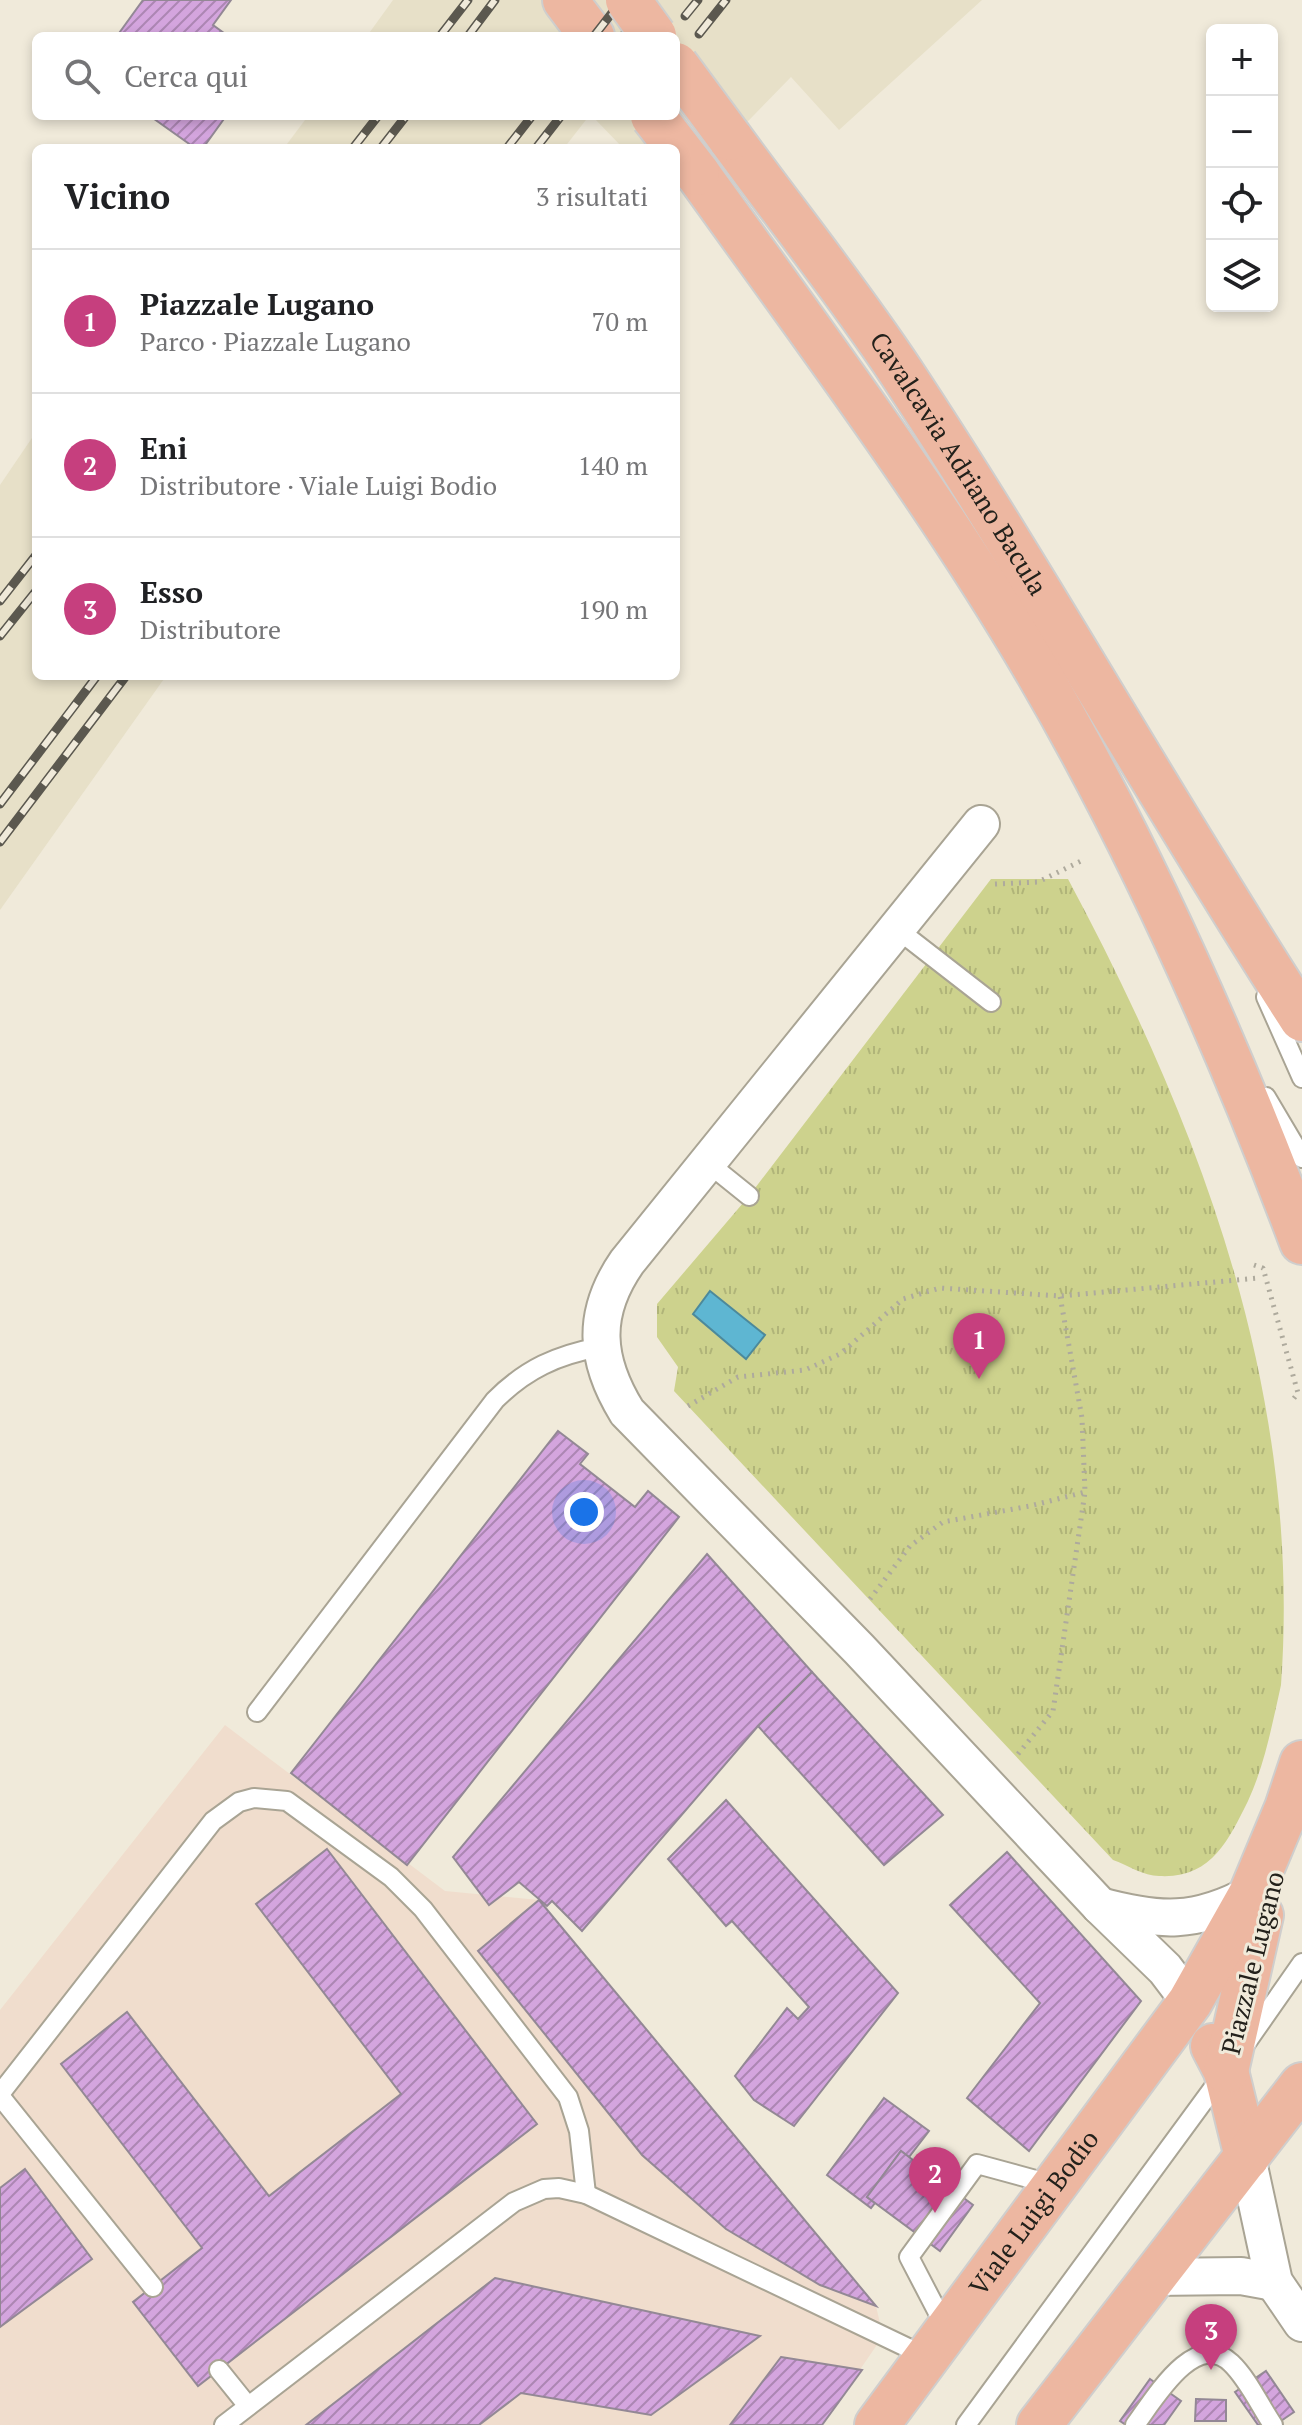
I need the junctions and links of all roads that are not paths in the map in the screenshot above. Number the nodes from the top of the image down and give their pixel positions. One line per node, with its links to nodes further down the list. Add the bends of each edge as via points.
1 (565, 0): 3 (main road)
2 (628, 0): 4 (main road, bridge)
3 (589, 32)
4 (651, 32)
5 (680, 70): 10 (main road, Cavalcavia Adriano Bacula, bridge, via 908,382 1049,605)
6 (656, 120): 7 (main road, Cavalcavia Adriano Bacula, bridge)
7 (675, 144)
8 (680, 151): 11 (main road, Cavalcavia Adriano Bacula, bridge, via 862,403 982,581 1059,709)
9 (981, 824): 12 (street, Piazzale Lugano)
10 (1212, 881): 14 (main road); 15 (lane)
11 (1158, 898): 16 (lane); 19 (main road, via 1218,1029)
12 (897, 929): 13 (lane); 17 (street, Piazzale Lugano)
13 (991, 1002)
14 (1302, 1019)
15 (1302, 1078)
16 (1302, 1158)
17 (708, 1163): 18 (lane); 20 (street, Piazzale Lugano, via 620,1273 607,1302)
18 (749, 1196)
19 (1302, 1242)
20 (600, 1347): 21 (lane, via 544,1362 495,1400); 25 (street, Piazzale Lugano, via 611,1386 627,1412)
21 (257, 1712)
22 (1302, 1763): 23 (main road, Piazzale Lugano)
23 (1287, 1808): 24 (main road, Piazzale Lugano); 28 (main road, Piazzale Lugano)
24 (1251, 1894): 25 (street, Piazzale Lugano, via 1193,1917 1134,1915); 27 (main road, Piazzale Lugano)
25 (1100, 1906): 27 (street, Piazzale Lugano, via 1165,1969)
26 (1302, 1963): 28 (lane, Piazzale Lugano)
27 (1190, 2002): 28 (main road, Piazzale Lugano); 32 (main road, Viale Luigi Bodio)
28 (1226, 2071): 31 (main road, Piazzale Lugano); 43 (lane)
29 (1302, 2085): 31 (main road)
30 (0, 2095): 33 (lane, via 213,1821 239,1802 271,1797 301,1808 423,1909 568,2097 579,2131); 36 (lane)
31 (1247, 2157): 34 (main road); 35 (street)
32 (1054, 2185): 38 (main road, Viale Luigi Bodio); 38 (lane, via 977,2164 909,2257)
33 (586, 2194): 38 (lane); 40 (lane, via 544,2189 514,2202)
34 (1152, 2277): 35 (street, via 1241,2276); 44 (main road)
35 (1274, 2282): 37 (street)
36 (153, 2287)
37 (1302, 2323)
38 (937, 2344): 42 (main road, Viale Luigi Bodio)
39 (219, 2370): 40 (lane)
40 (248, 2406): 41 (lane)
41 (224, 2425)
42 (877, 2425)
43 (966, 2425)
44 (1039, 2425)
45 (1135, 2425): 46 (lane, via 1177,2371 1189,2359 1204,2355 1219,2355 1231,2363)
46 (1273, 2425)

